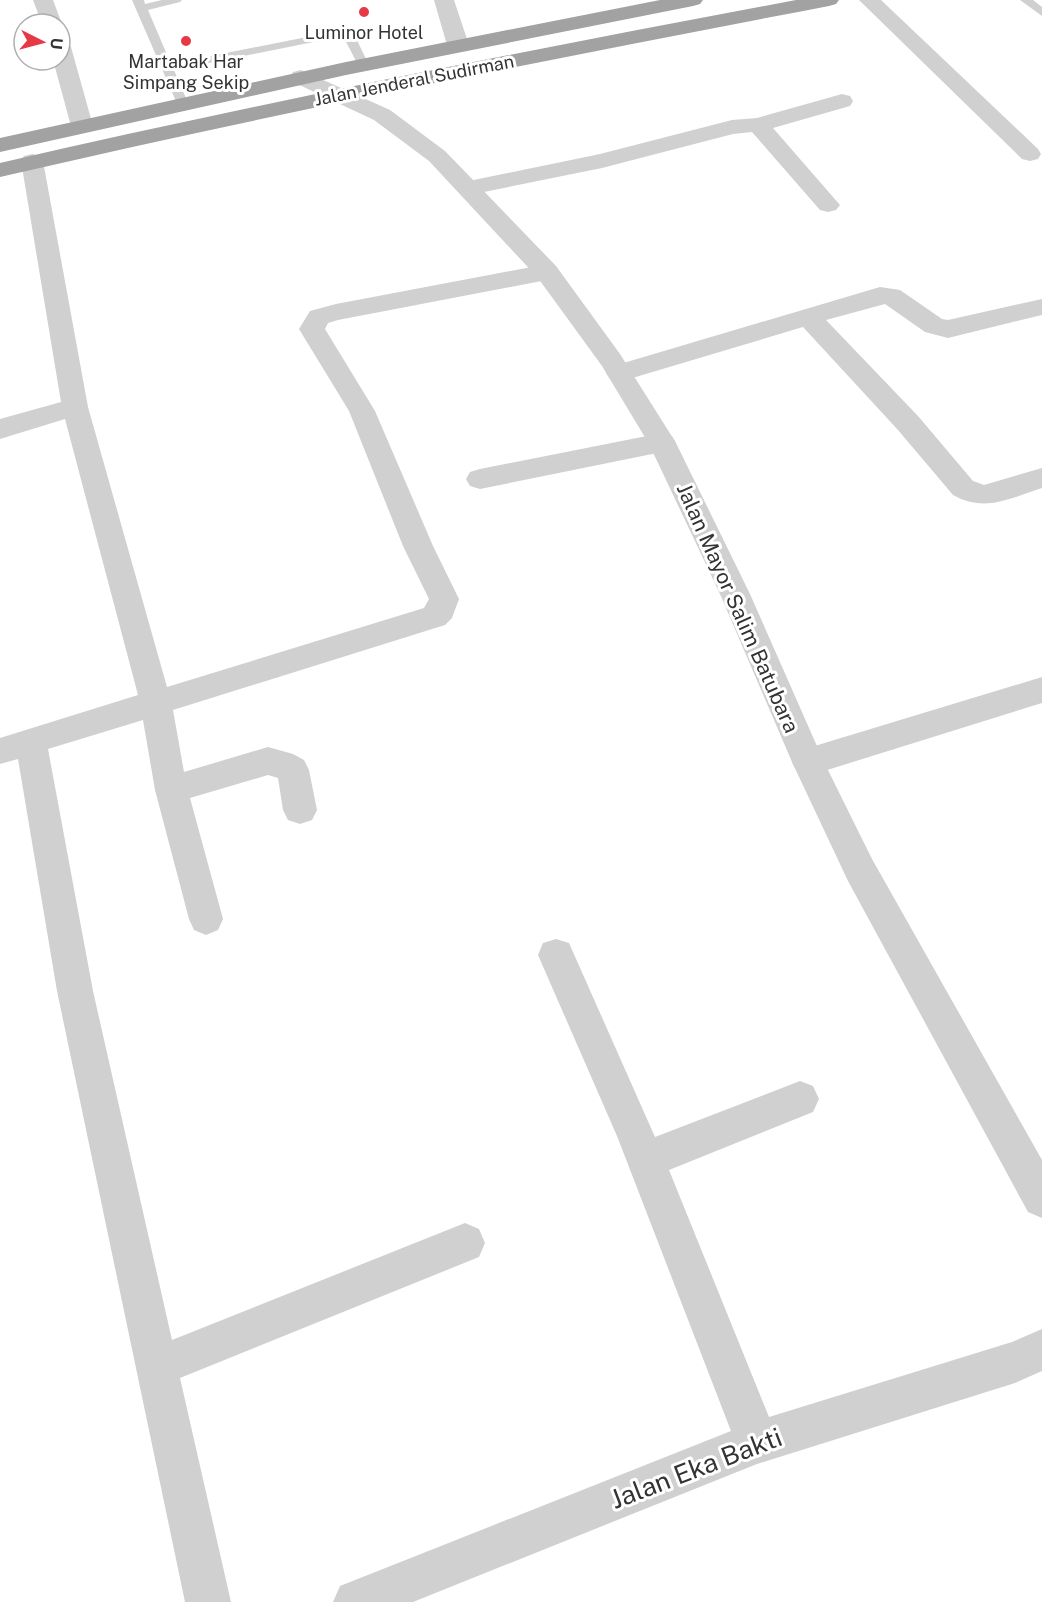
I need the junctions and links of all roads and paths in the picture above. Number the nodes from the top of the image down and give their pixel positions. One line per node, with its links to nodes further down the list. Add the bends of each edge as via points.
1 (176, 0): 7 (lane)
2 (444, 0): 9 (street)
3 (693, 0): 9 (highway, Jalan Jenderal Sudirman)
4 (829, 0): 14 (highway, Jalan Jenderal Sudirman)
5 (869, 0): 20 (street)
6 (1026, 0): 8 (lane)
7 (140, 4): 11 (lane)
8 (1042, 13)
9 (458, 45): 10 (highway, Jalan Jenderal Sudirman)
10 (363, 65): 11 (lane, via 347,32); 13 (highway, Jalan Jenderal Sudirman)
11 (167, 68): 16 (lane)
12 (67, 72): 18 (street)
13 (301, 77): 14 (street, Jalan Mayor Salim Batubara); 16 (highway, Jalan Jenderal Sudirman)
14 (339, 96): 21 (highway, Jalan Jenderal Sudirman); 23 (street, Jalan Mayor Salim Batubara, via 382,115 437,156)
15 (843, 101): 17 (street)
16 (182, 103): 18 (highway, Jalan Jenderal Sudirman)
17 (758, 125): 23 (street, via 732,127 602,161); 24 (street)
18 (82, 126): 19 (highway, Jalan Jenderal Sudirman)
19 (0, 145)
20 (1030, 154)
21 (32, 161): 22 (highway, Jalan Jenderal Sudirman); 29 (street)
22 (0, 170)
23 (469, 188): 25 (street, Jalan Mayor Salim Batubara)
24 (828, 205)
25 (548, 272): 28 (street, Jalan Mayor Salim Batubara); 35 (street, via 336,312 319,317 312,329 362,411 444,599 441,610 434,617)
26 (1042, 307): 27 (street, via 948,329 934,326 891,296 880,295)
27 (808, 316): 28 (street); 32 (street, via 963,488 984,495)
28 (619, 373): 31 (street, Jalan Mayor Salim Batubara)
29 (75, 407): 30 (street); 35 (street)
30 (0, 429)
31 (662, 443): 33 (street); 37 (street, Jalan Mayor Salim Batubara, via 735,594)
32 (1042, 478)
33 (480, 479)
34 (1042, 690): 37 (street)
35 (156, 702): 36 (street); 38 (street)
36 (16, 747): 47 (street, via 75,991)
37 (808, 762): 44 (street, Jalan Mayor Salim Batubara, via 860,870)
38 (171, 790): 39 (street, via 268,761 293,771); 40 (street)
39 (300, 810)
40 (207, 919)
41 (556, 955): 43 (street)
42 (800, 1099): 43 (street)
43 (647, 1160): 48 (street)
44 (1042, 1198)
45 (465, 1243): 47 (street)
46 (1042, 1350): 48 (street, Jalan Eka Bakti, via 1016,1362)
47 (157, 1367): 49 (street)
48 (757, 1442): 50 (street, Jalan Eka Bakti)
49 (208, 1602)
50 (356, 1602)

